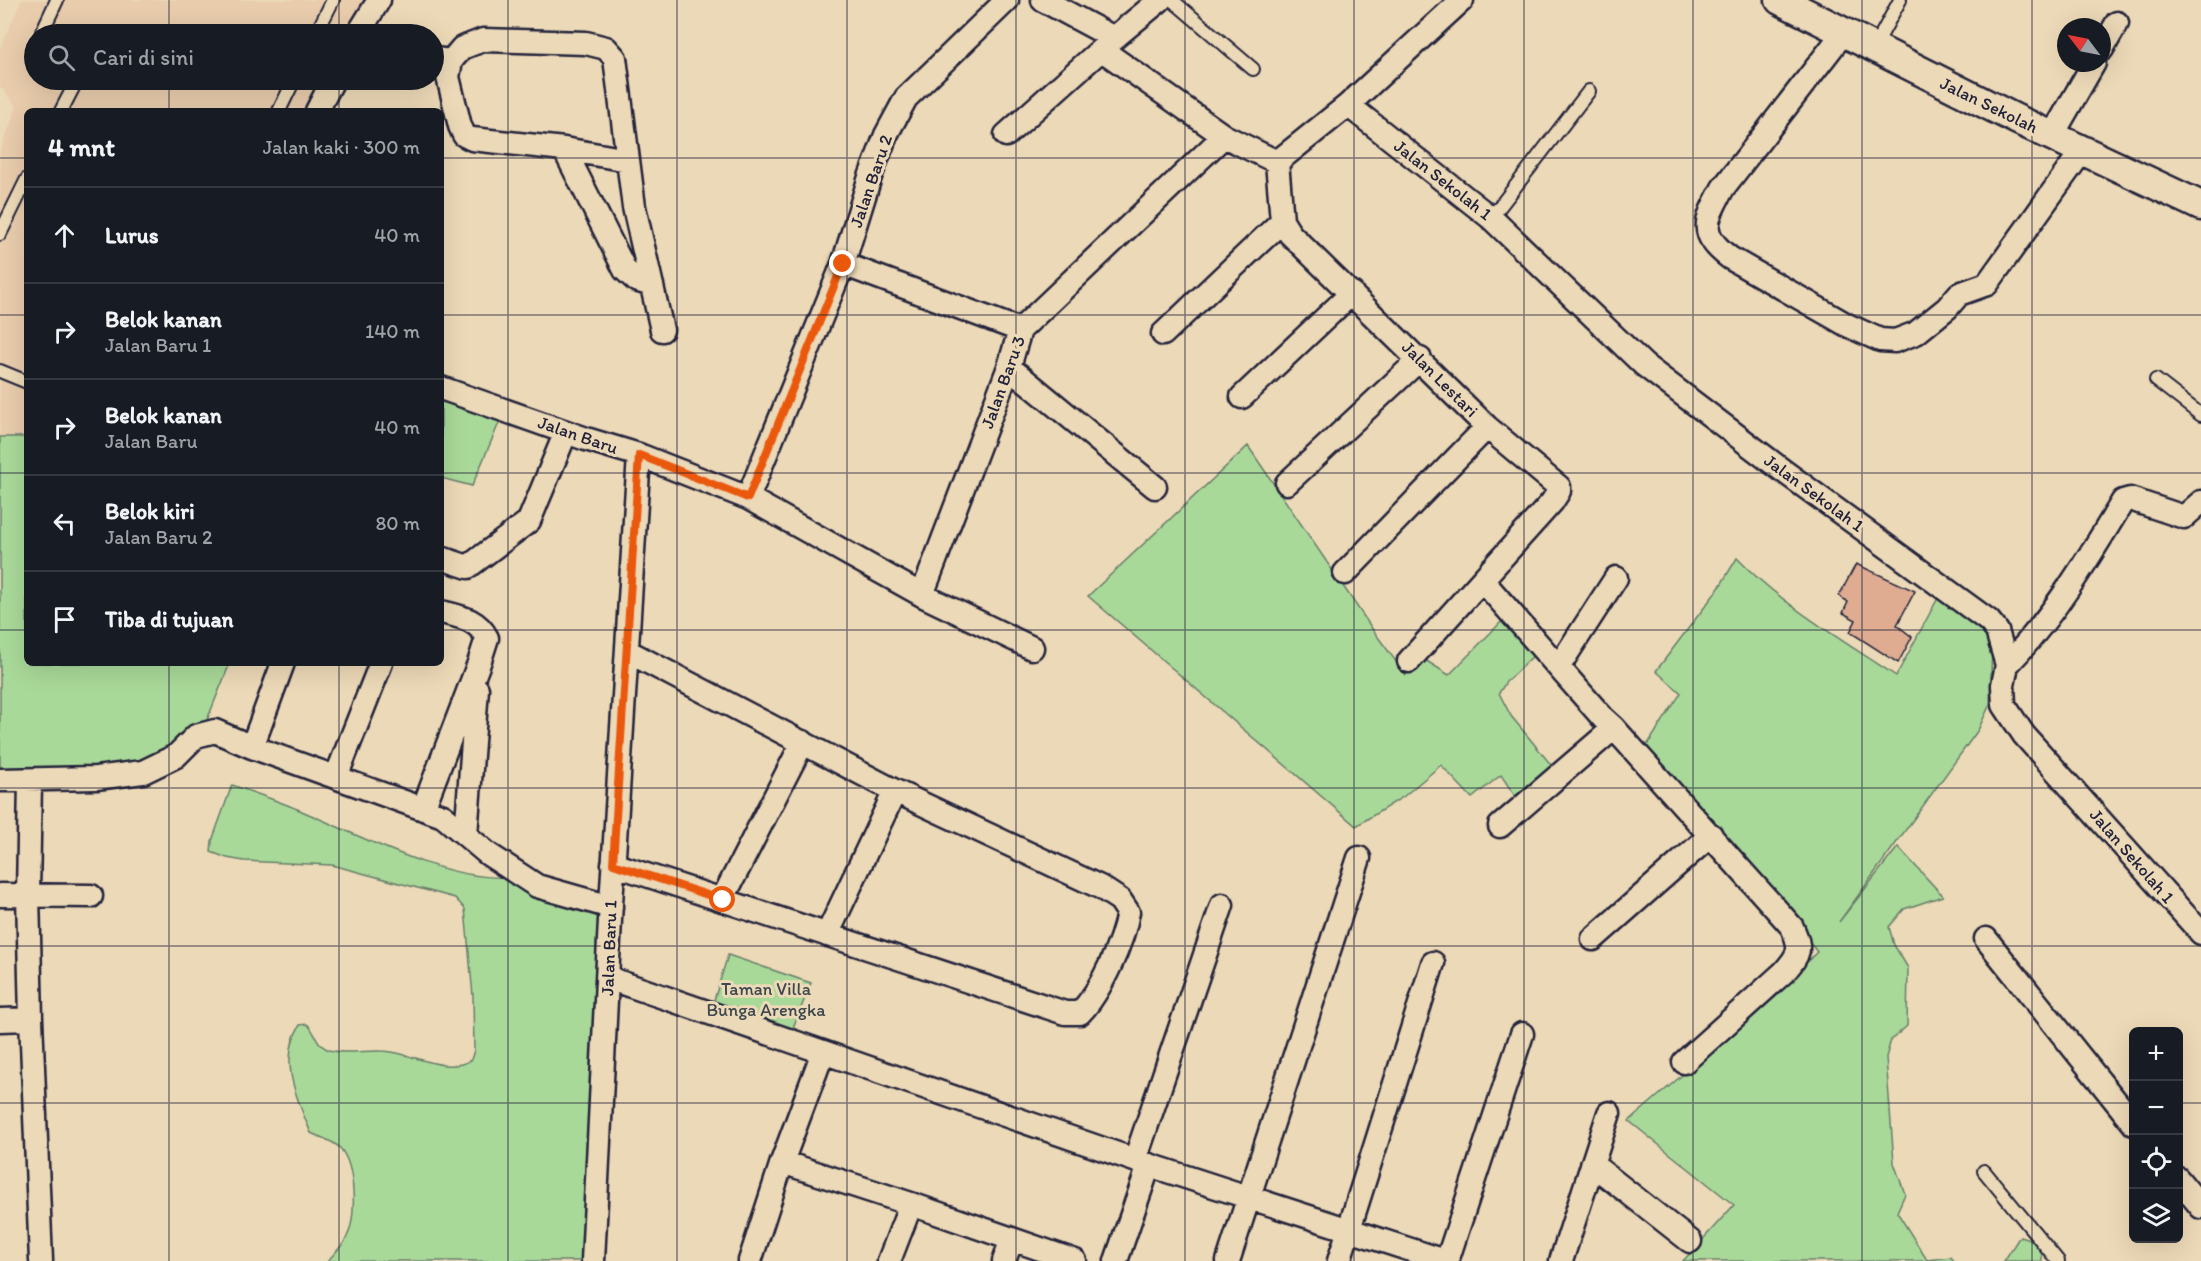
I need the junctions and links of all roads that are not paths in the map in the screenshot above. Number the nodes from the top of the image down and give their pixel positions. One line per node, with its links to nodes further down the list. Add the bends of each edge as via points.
1 (57, 0): 12 (lane)
2 (333, 0): 13 (lane)
3 (379, 0): 14 (street)
4 (1008, 0): 43 (street, Jalan Baru 2, via 906,98 870,177)
5 (1043, 0): 17 (street)
6 (1160, 0): 17 (street)
7 (1172, 0): 21 (lane)
8 (1462, 0): 27 (street)
9 (1780, 0): 15 (street, Jalan Sekolah)
10 (1900, 0): 18 (lane)
11 (2117, 22): 16 (street)
12 (46, 24)
13 (321, 24)
14 (364, 24)
15 (1844, 32): 18 (street, Jalan Sekolah); 35 (street, via 1722,188 1709,214 1707,233 1716,248 1730,258 1847,326 1880,340 1895,341 1916,333 1959,294 1987,284)
16 (2111, 33)
17 (1108, 44): 31 (street); 32 (street)
18 (1874, 48): 33 (street, Jalan Sekolah)
19 (444, 59): 36 (street, via 483,40 576,42 606,48 615,58)
20 (444, 66): 34 (street, via 464,135)
21 (1253, 69)
22 (2089, 72): 33 (street)
23 (71, 90): 28 (lane)
24 (289, 90): 29 (lane)
25 (328, 90): 30 (street)
26 (1589, 91): 40 (lane)
27 (1348, 105): 37 (street); 40 (street, Jalan Sekolah 1)
28 (62, 108)
29 (280, 108)
30 (318, 108)
31 (1006, 135)
32 (1224, 136): 37 (street); 47 (street, Jalan Baru 3)
33 (2052, 136): 35 (street, Jalan Sekolah)
34 (564, 149): 36 (street); 44 (street, via 625,270 636,280)
35 (2082, 151): 39 (street, Jalan Sekolah)
36 (628, 160): 44 (street)
37 (1277, 162): 41 (street)
38 (24, 185): 42 (lane)
39 (2201, 206)
40 (1491, 218): 74 (street, Jalan Sekolah 1, via 1644,365 1989,621 1997,631)
41 (1282, 220): 45 (street, Jalan Lestari, via 1290,234); 48 (street)
42 (0, 234)
43 (843, 264): 47 (street); 62 (street, Jalan Baru 2)
44 (652, 285): 46 (street)
45 (1352, 293): 49 (street, Jalan Lestari); 55 (street)
46 (662, 330)
47 (1020, 330): 50 (street, Jalan Baru 3)
48 (1164, 334)
49 (1420, 359): 57 (street, Jalan Lestari); 60 (street)
50 (1009, 367): 61 (street); 68 (street, Jalan Baru 3)
51 (0, 371): 53 (lane)
52 (2156, 380): 56 (lane)
53 (24, 381)
54 (444, 389): 58 (street, Jalan Baru)
55 (1242, 397)
56 (2201, 415)
57 (1488, 427): 65 (street); 67 (street, Jalan Lestari, via 1556,484 1559,491)
58 (566, 432): 59 (street, Jalan Baru); 64 (street, via 529,521 468,567)
59 (639, 455): 62 (street, Jalan Baru); 71 (street, Jalan Baru 1)
60 (1287, 483)
61 (1155, 487)
62 (748, 498): 68 (street, Jalan Baru)
63 (2201, 502): 74 (street, via 2184,517 2130,499 2123,501 2060,602)
64 (444, 559)
65 (1345, 573)
66 (1616, 578): 77 (street)
67 (1482, 581): 72 (street); 77 (street)
68 (922, 595): 70 (street, Jalan Baru)
69 (444, 613): 73 (street, via 481,627 487,638)
70 (1032, 648)
71 (627, 651): 79 (street); 90 (street, Jalan Baru 1)
72 (1409, 661)
73 (479, 663): 85 (street); 87 (street)
74 (2007, 665): 97 (street, Jalan Sekolah 1, via 2004,705 2024,735)
75 (282, 666): 80 (street)
76 (380, 666): 81 (street)
77 (1559, 666): 78 (street)
78 (1614, 728): 86 (street); 88 (street)
79 (803, 742): 84 (street); 94 (street)
80 (252, 747): 81 (street); 83 (street, via 215,731 196,736 176,756 143,772)
81 (336, 777): 85 (street)
82 (0, 780): 83 (street)
83 (30, 781): 92 (street)
84 (896, 790): 98 (street); 98 (street, via 1120,900 1128,912 1125,926 1100,987 1080,1012 1065,1013)
85 (423, 809): 87 (street, via 443,816)
86 (1500, 826)
87 (466, 835): 96 (street, via 537,886)
88 (1711, 835): 99 (street); 107 (street, via 1792,927 1799,942 1797,956 1784,972)
89 (1359, 858): 115 (street)
90 (613, 864): 94 (street); 96 (street, Jalan Baru 1)
91 (0, 895): 92 (street)
92 (28, 895): 93 (street); 103 (street)
93 (91, 896)
94 (723, 900): 98 (street)
95 (1222, 904): 111 (street)
96 (611, 907): 102 (street, Jalan Baru 1)
97 (2201, 933)
98 (827, 935)
99 (1593, 939)
100 (1986, 939): 109 (street)
101 (1433, 963): 118 (street)
102 (608, 978): 106 (street); 122 (street, Jalan Baru 1)
103 (31, 1019): 104 (street); 121 (street)
104 (0, 1020)
105 (1522, 1034): 130 (street)
106 (823, 1052): 110 (street); 111 (street)
107 (1684, 1062)
108 (1609, 1113): 112 (street)
109 (2129, 1119)
110 (782, 1162): 116 (street); 123 (street)
111 (1142, 1162): 115 (street); 127 (street)
112 (1592, 1164): 120 (street); 131 (street)
113 (1984, 1171): 132 (lane)
114 (2183, 1185): 117 (street)
115 (1249, 1198): 118 (street); 128 (street)
116 (911, 1204): 119 (street); 124 (street)
117 (2201, 1207)
118 (1350, 1230): 129 (street); 130 (street)
119 (1012, 1239): 125 (street); 126 (street)
120 (1690, 1241)
121 (41, 1261)
122 (593, 1261)
123 (750, 1261)
124 (889, 1261)
125 (1004, 1261)
126 (1075, 1261)
127 (1116, 1261)
128 (1228, 1261)
129 (1339, 1261)
130 (1446, 1261)
131 (1561, 1261)
132 (2058, 1261)

